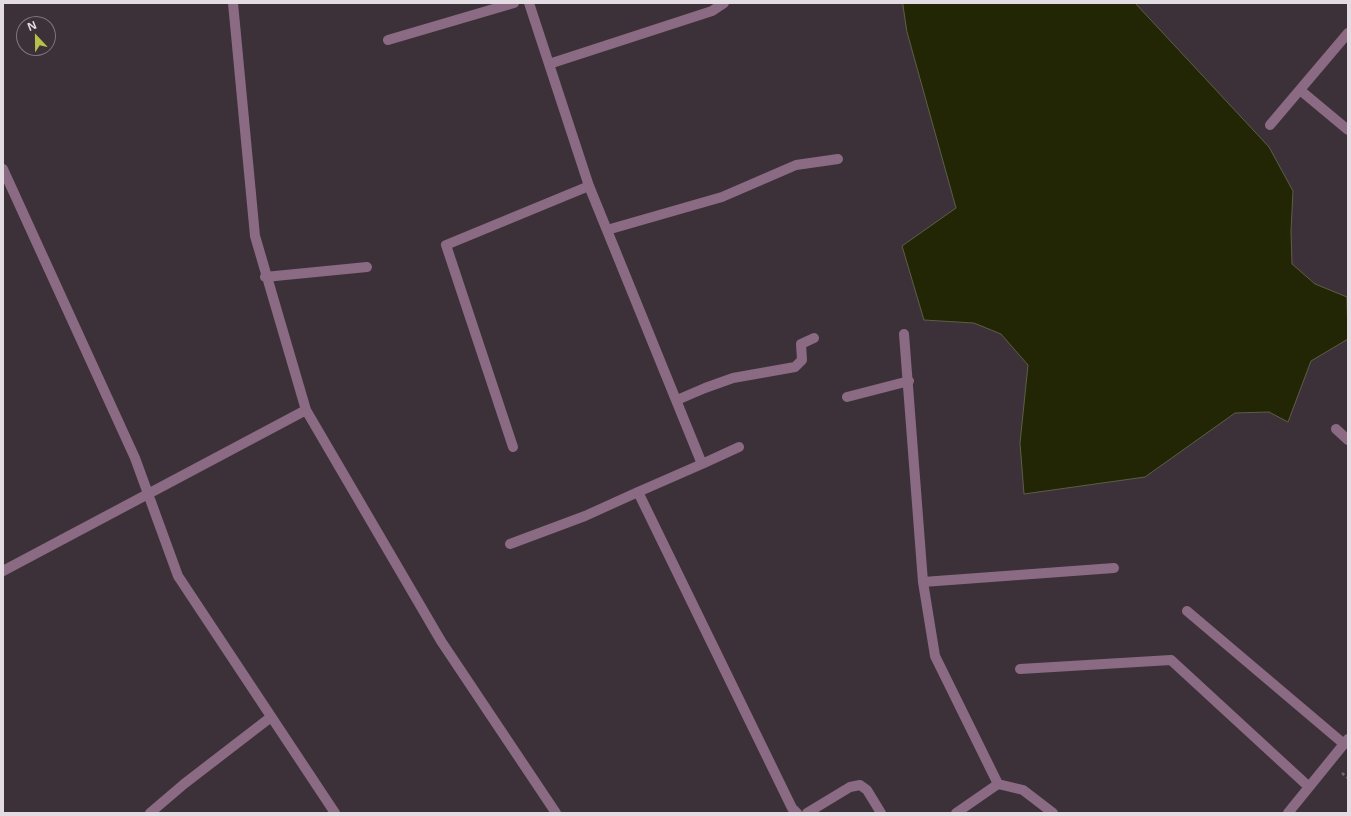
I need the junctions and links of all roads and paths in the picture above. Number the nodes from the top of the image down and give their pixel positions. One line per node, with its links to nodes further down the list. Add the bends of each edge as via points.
1 (232, 3): 16 (street, via 255,236)
2 (514, 3): 6 (street)
3 (529, 3): 7 (street)
4 (724, 3): 7 (street, via 712,11)
5 (1348, 33): 8 (street)
6 (388, 40)
7 (549, 64): 13 (street)
8 (1300, 90): 9 (street); 10 (street)
9 (1270, 125)
10 (1348, 130)
11 (838, 159): 14 (street, via 796,165 722,196)
12 (3, 169): 29 (street, via 136,458)
13 (589, 186): 14 (street); 25 (street, via 446,246)
14 (607, 230): 21 (street)
15 (367, 268): 16 (street)
16 (265, 277): 22 (street)
17 (904, 334): 19 (street)
18 (814, 338): 21 (street, via 801,344 802,360 795,367 733,378)
19 (908, 381): 20 (street); 33 (street)
20 (847, 397)
21 (678, 400): 27 (street)
22 (306, 410): 29 (street); 42 (street, via 442,641)
23 (1336, 429): 24 (street)
24 (1348, 440)
25 (513, 447)
26 (740, 447): 27 (street)
27 (702, 464): 28 (street)
28 (638, 492): 30 (street, via 585,516); 43 (street, via 792,808)
29 (148, 493): 32 (street); 36 (street, via 178,576)
30 (510, 544)
31 (1114, 568): 33 (street)
32 (3, 571)
33 (923, 582): 38 (street, via 935,656)
34 (1187, 611): 37 (street)
35 (1020, 668): 39 (street, via 1171,660)
36 (271, 717): 40 (street); 41 (street)
37 (1346, 742): 39 (street)
38 (998, 784): 46 (street); 47 (street, via 1023,790)
39 (1309, 787): 48 (street)
40 (150, 813)
41 (335, 813)
42 (556, 813)
43 (797, 813)
44 (807, 813): 45 (street, via 850,787 860,785 867,790)
45 (881, 813)
46 (956, 813)
47 (1053, 813)
48 (1288, 813)

